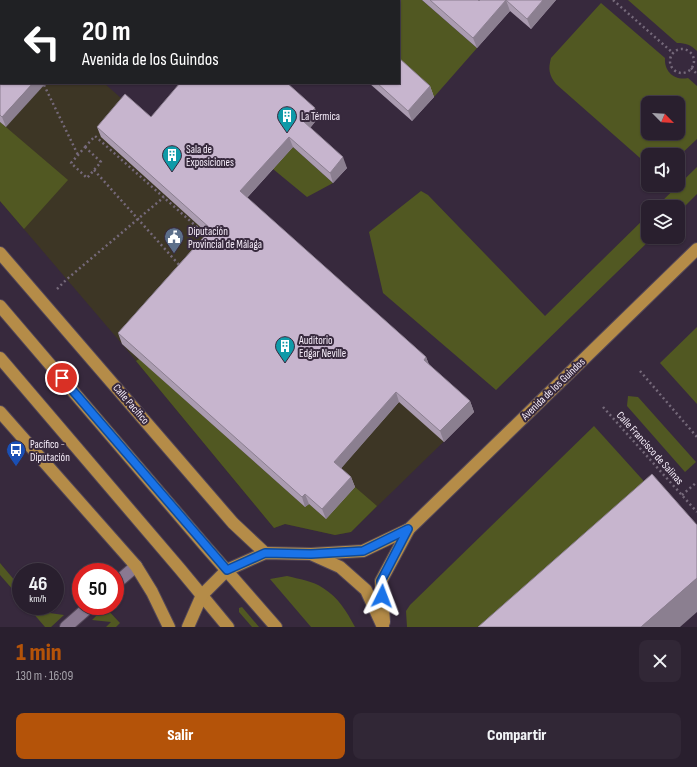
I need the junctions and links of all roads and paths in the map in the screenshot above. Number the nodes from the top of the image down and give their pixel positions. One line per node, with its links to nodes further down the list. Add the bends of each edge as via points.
1 (613, 0): 2 (path)
2 (673, 53): 3 (path, via 684,49 688,51 694,60); 3 (path, via 670,58 673,69 679,73 687,72)
3 (691, 68): 4 (path)
4 (697, 74)
5 (44, 85): 7 (path)
6 (85, 148): 7 (path); 8 (path, via 101,162); 9 (path, via 95,136)
7 (78, 155): 8 (path, via 71,163 87,178)
8 (94, 170): 10 (path)
9 (164, 197): 10 (path); 11 (path)
10 (138, 219): 14 (path); 15 (path, via 66,279)
11 (211, 240)
12 (697, 249): 25 (main road, Avenida de los Guindos)
13 (0, 253): 15 (main road, Calle Pacífico)
14 (184, 270)
15 (43, 303): 26 (main road, Calle Pacífico, via 233,523)
16 (0, 306): 29 (main road)
17 (0, 358): 31 (main road)
18 (640, 371): 21 (path)
19 (603, 407): 23 (path, Calle Francisco de Salinas)
20 (0, 412): 28 (main road)
21 (697, 437)
22 (697, 482): 23 (path)
23 (682, 495): 24 (path, Calle Francisco de Salinas)
24 (697, 512)
25 (408, 529): 27 (main road, Avenida de los Guindos, via 363,551); 38 (main road, Avenida de los Guindos, via 381,581)
26 (265, 553): 27 (main road, Avenida de los Guindos); 29 (main road)
27 (311, 554): 38 (main road, via 340,567 366,590)
28 (136, 566): 30 (lane); 34 (main road)
29 (227, 570): 31 (main road); 37 (main road)
30 (124, 576)
31 (202, 595): 35 (main road); 36 (main road)
32 (80, 615): 33 (lane)
33 (66, 627)
34 (169, 627)
35 (188, 627)
36 (228, 627)
37 (276, 627)
38 (383, 627)

